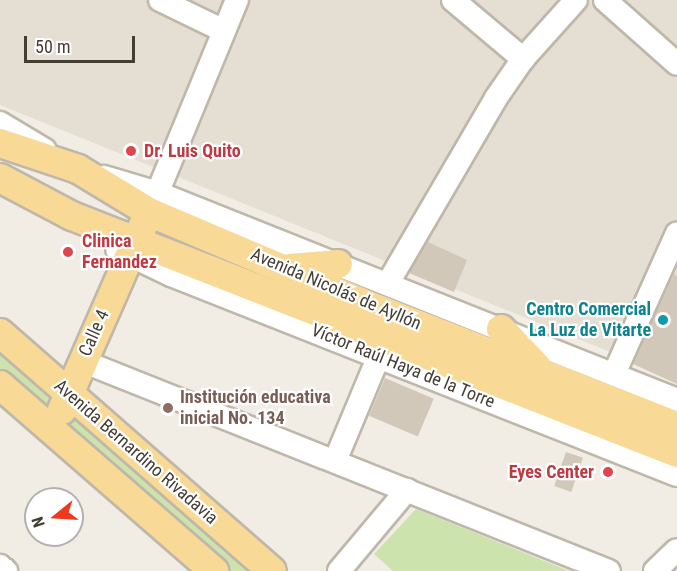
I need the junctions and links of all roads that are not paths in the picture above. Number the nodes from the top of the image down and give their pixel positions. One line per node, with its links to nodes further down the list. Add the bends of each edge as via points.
1 (160, 0): 6 (street)
2 (237, 0): 6 (street)
3 (453, 0): 7 (street)
4 (576, 0): 7 (street)
5 (605, 0): 8 (street)
6 (222, 30): 13 (street)
7 (523, 59): 18 (street)
8 (677, 64)
9 (0, 123): 11 (street)
10 (0, 143): 11 (main road, Avenida Nicolás de Ayllón)
11 (78, 169): 13 (main road, Avenida Nicolás de Ayllón)
12 (0, 178): 15 (main road, Avenida Nicolás de Ayllón)
13 (153, 202): 15 (main road, Calle 4); 16 (street); 17 (main road, Avenida Nicolás de Ayllón)
14 (677, 233): 24 (street)
15 (133, 247): 17 (main road, Avenida Nicolás de Ayllón); 21 (street, Víctor Raúl Haya de la Torre); 23 (main road, Calle 4)
16 (338, 264): 17 (main road); 18 (street)
17 (280, 281): 21 (main road); 25 (main road, Avenida Nicolás de Ayllón)
18 (388, 283): 19 (street)
19 (501, 329): 24 (street); 25 (main road)
20 (0, 333): 28 (main road, Avenida Bernardino Rivadavia)
21 (319, 333): 22 (street, Víctor Raúl Haya de la Torre)
22 (379, 356): 27 (street, Víctor Raúl Haya de la Torre); 33 (street)
23 (82, 361): 28 (main road, Calle 4); 33 (street)
24 (614, 374): 29 (street)
25 (538, 384): 27 (main road); 30 (main road, Avenida Nicolás de Ayllón); 32 (main road, Avenida Nicolás de Ayllón)
26 (0, 385): 31 (main road)
27 (475, 394): 34 (street, Víctor Raúl Haya de la Torre)
28 (71, 395): 31 (main road, Calle 4); 40 (main road, Avenida Bernardino Rivadavia)
29 (677, 400)
30 (677, 426)
31 (51, 428): 39 (main road)
32 (677, 453)
33 (335, 461): 35 (street)
34 (677, 475)
35 (407, 490): 41 (street); 42 (street)
36 (677, 550): 43 (street)
37 (0, 566): 38 (street)
38 (6, 571)
39 (214, 571)
40 (272, 571)
41 (339, 571)
42 (609, 571)
43 (655, 571)

